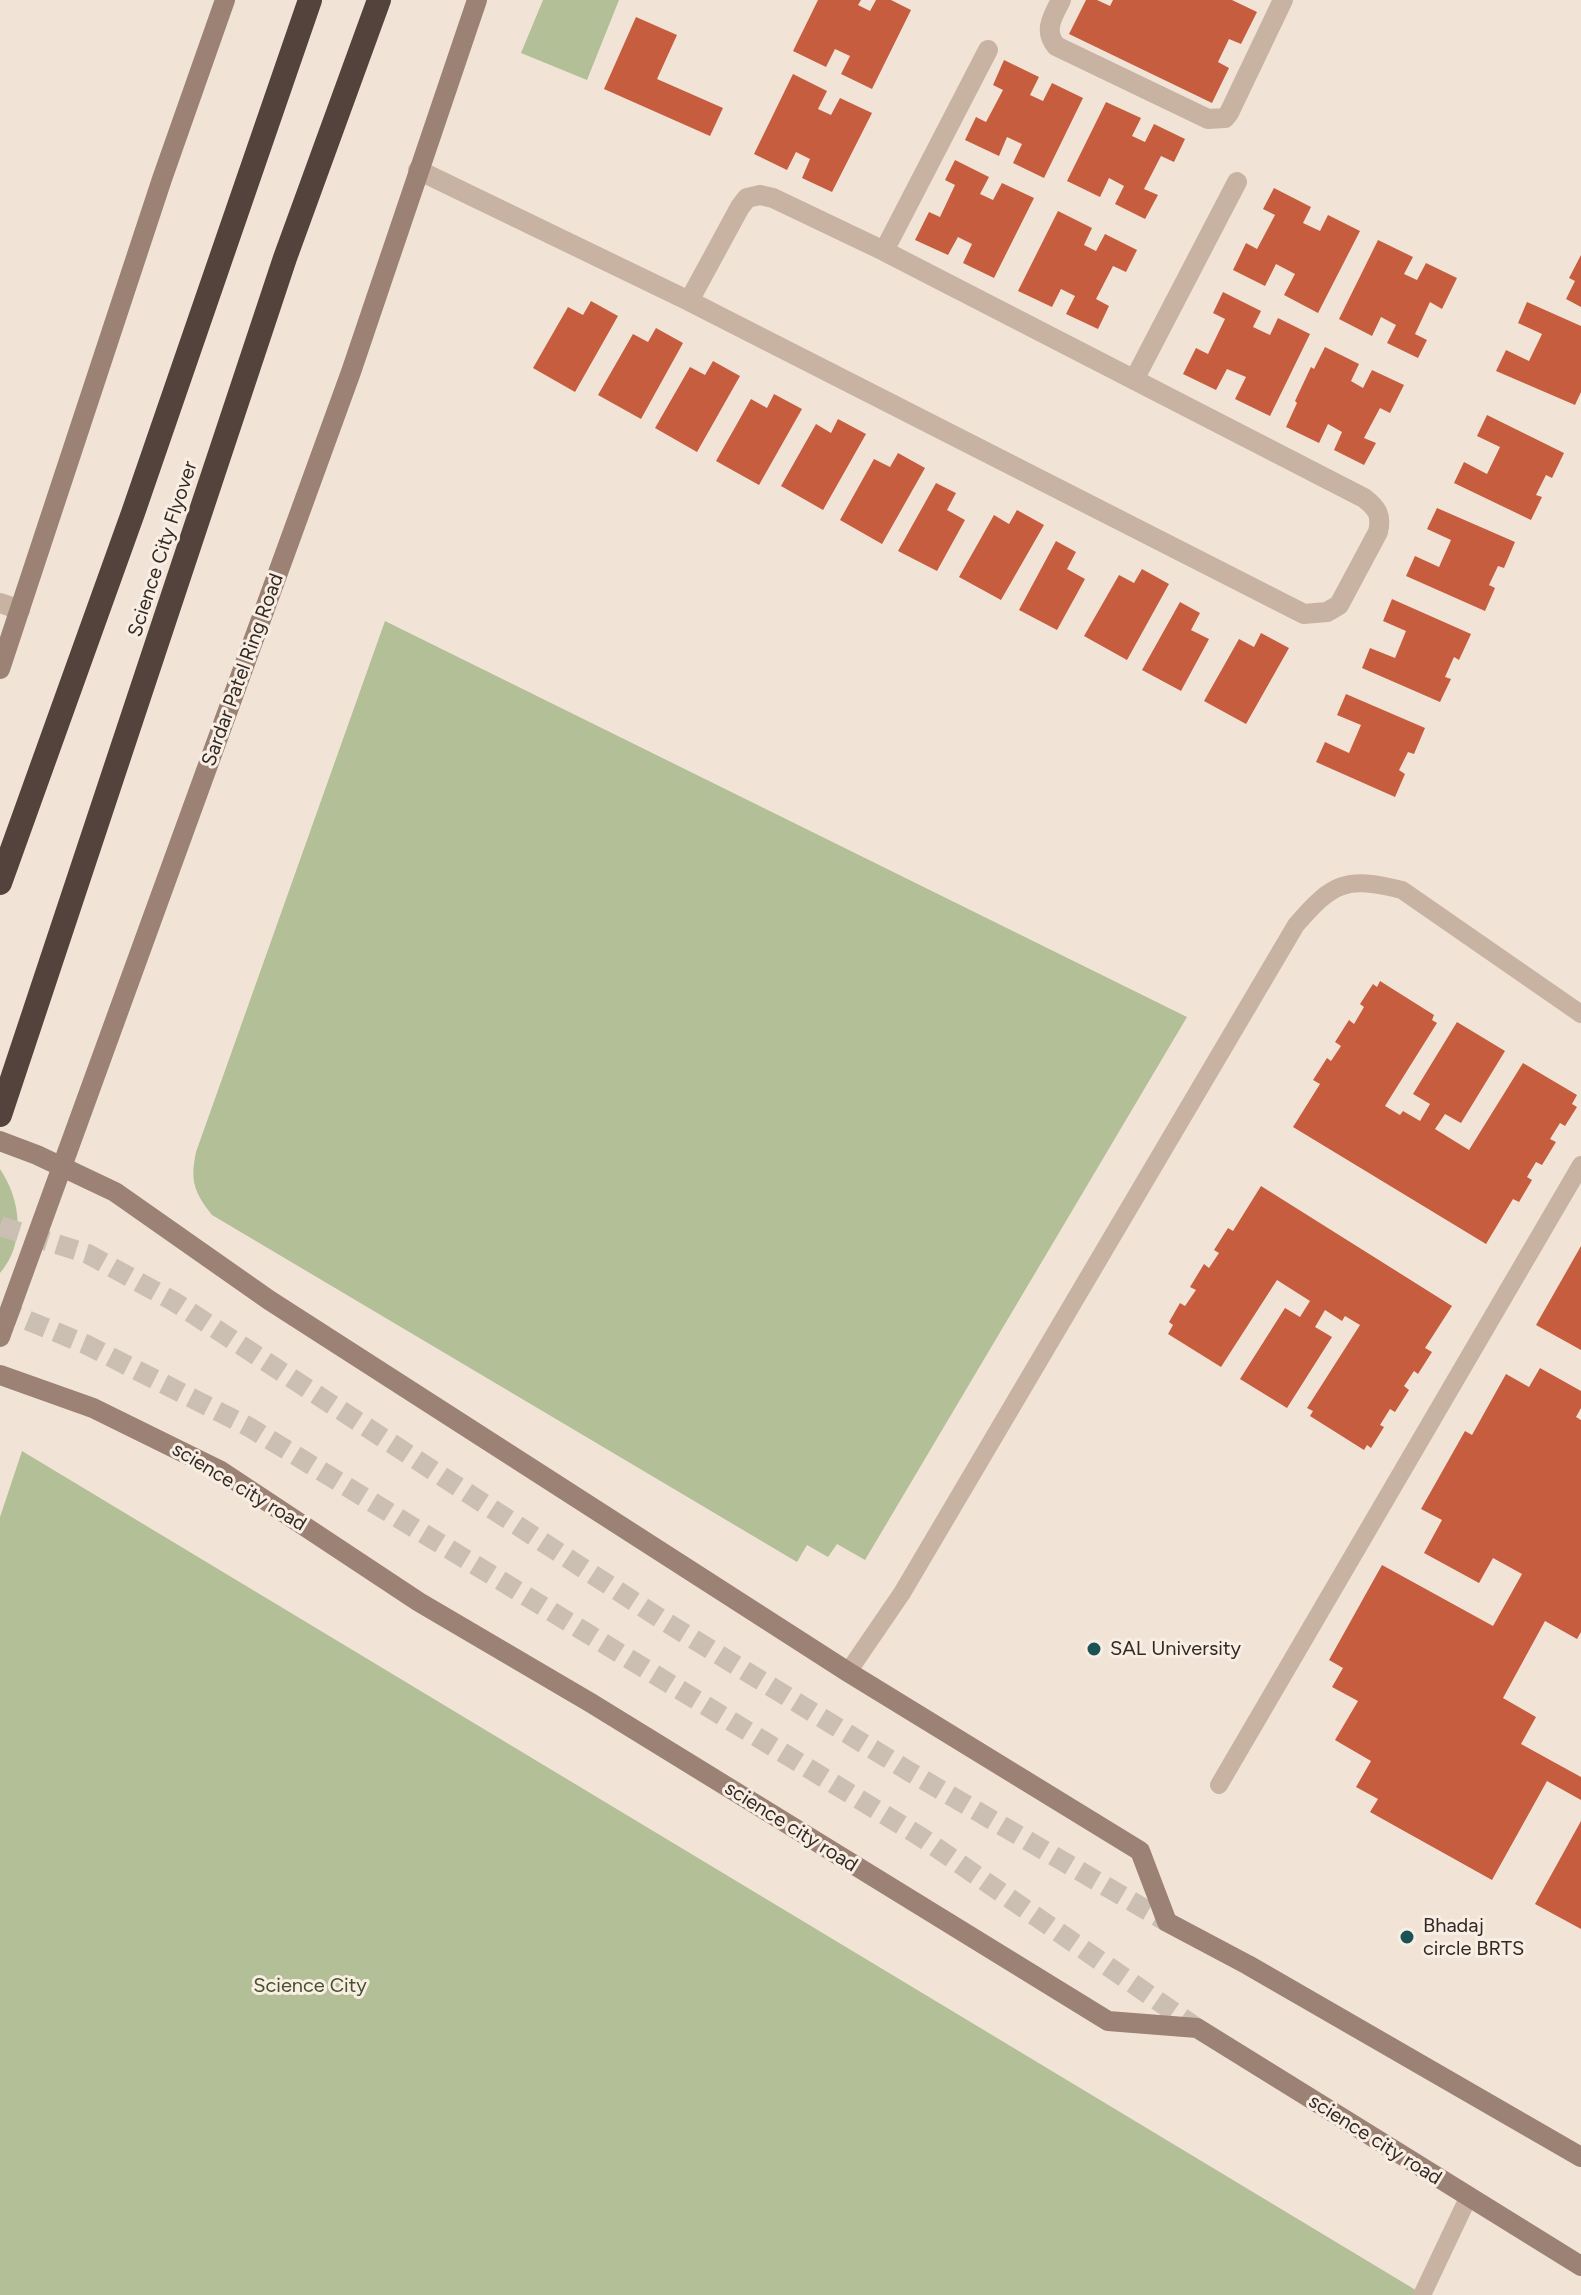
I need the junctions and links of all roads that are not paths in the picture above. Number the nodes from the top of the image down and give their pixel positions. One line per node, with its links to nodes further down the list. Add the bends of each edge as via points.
1 (225, 0): 13 (street)
2 (310, 0): 15 (highway, Science City Flyover)
3 (379, 0): 17 (highway, Science City Flyover, via 285,258)
4 (477, 0): 8 (street, Sardar Patel Ring Road)
5 (1061, 0): 6 (street, via 1049,30 1056,46 1208,119 1229,113)
6 (1275, 3)
7 (988, 50): 10 (street)
8 (418, 170): 11 (street); 20 (street, Sardar Patel Ring Road, via 351,372)
9 (1237, 182): 12 (street)
10 (884, 251): 11 (street, via 773,198 747,198); 12 (street)
11 (689, 301): 12 (street, via 1304,614 1339,605 1378,532 1381,519 1376,507)
12 (1134, 380)
13 (10, 606): 14 (street)
14 (0, 669)
15 (0, 883)
16 (1581, 1014): 23 (lane, via 1402,890 1369,882 1344,884 1318,899 1296,925 902,1593)
17 (0, 1115)
18 (0, 1141): 20 (street)
19 (1581, 1165): 24 (lane)
20 (62, 1167): 21 (street, Sardar Patel Ring Road); 23 (street, via 115,1192 269,1300)
21 (0, 1337)
22 (0, 1375): 26 (street, science city road, via 93,1408 221,1471 419,1602 1108,2021 1197,2028)
23 (848, 1672): 25 (street, via 1140,1851 1167,1922)
24 (1219, 1785)
25 (1581, 2157)
26 (1468, 2198): 27 (street, science city road); 28 (lane)
27 (1581, 2266)
28 (1422, 2295)

